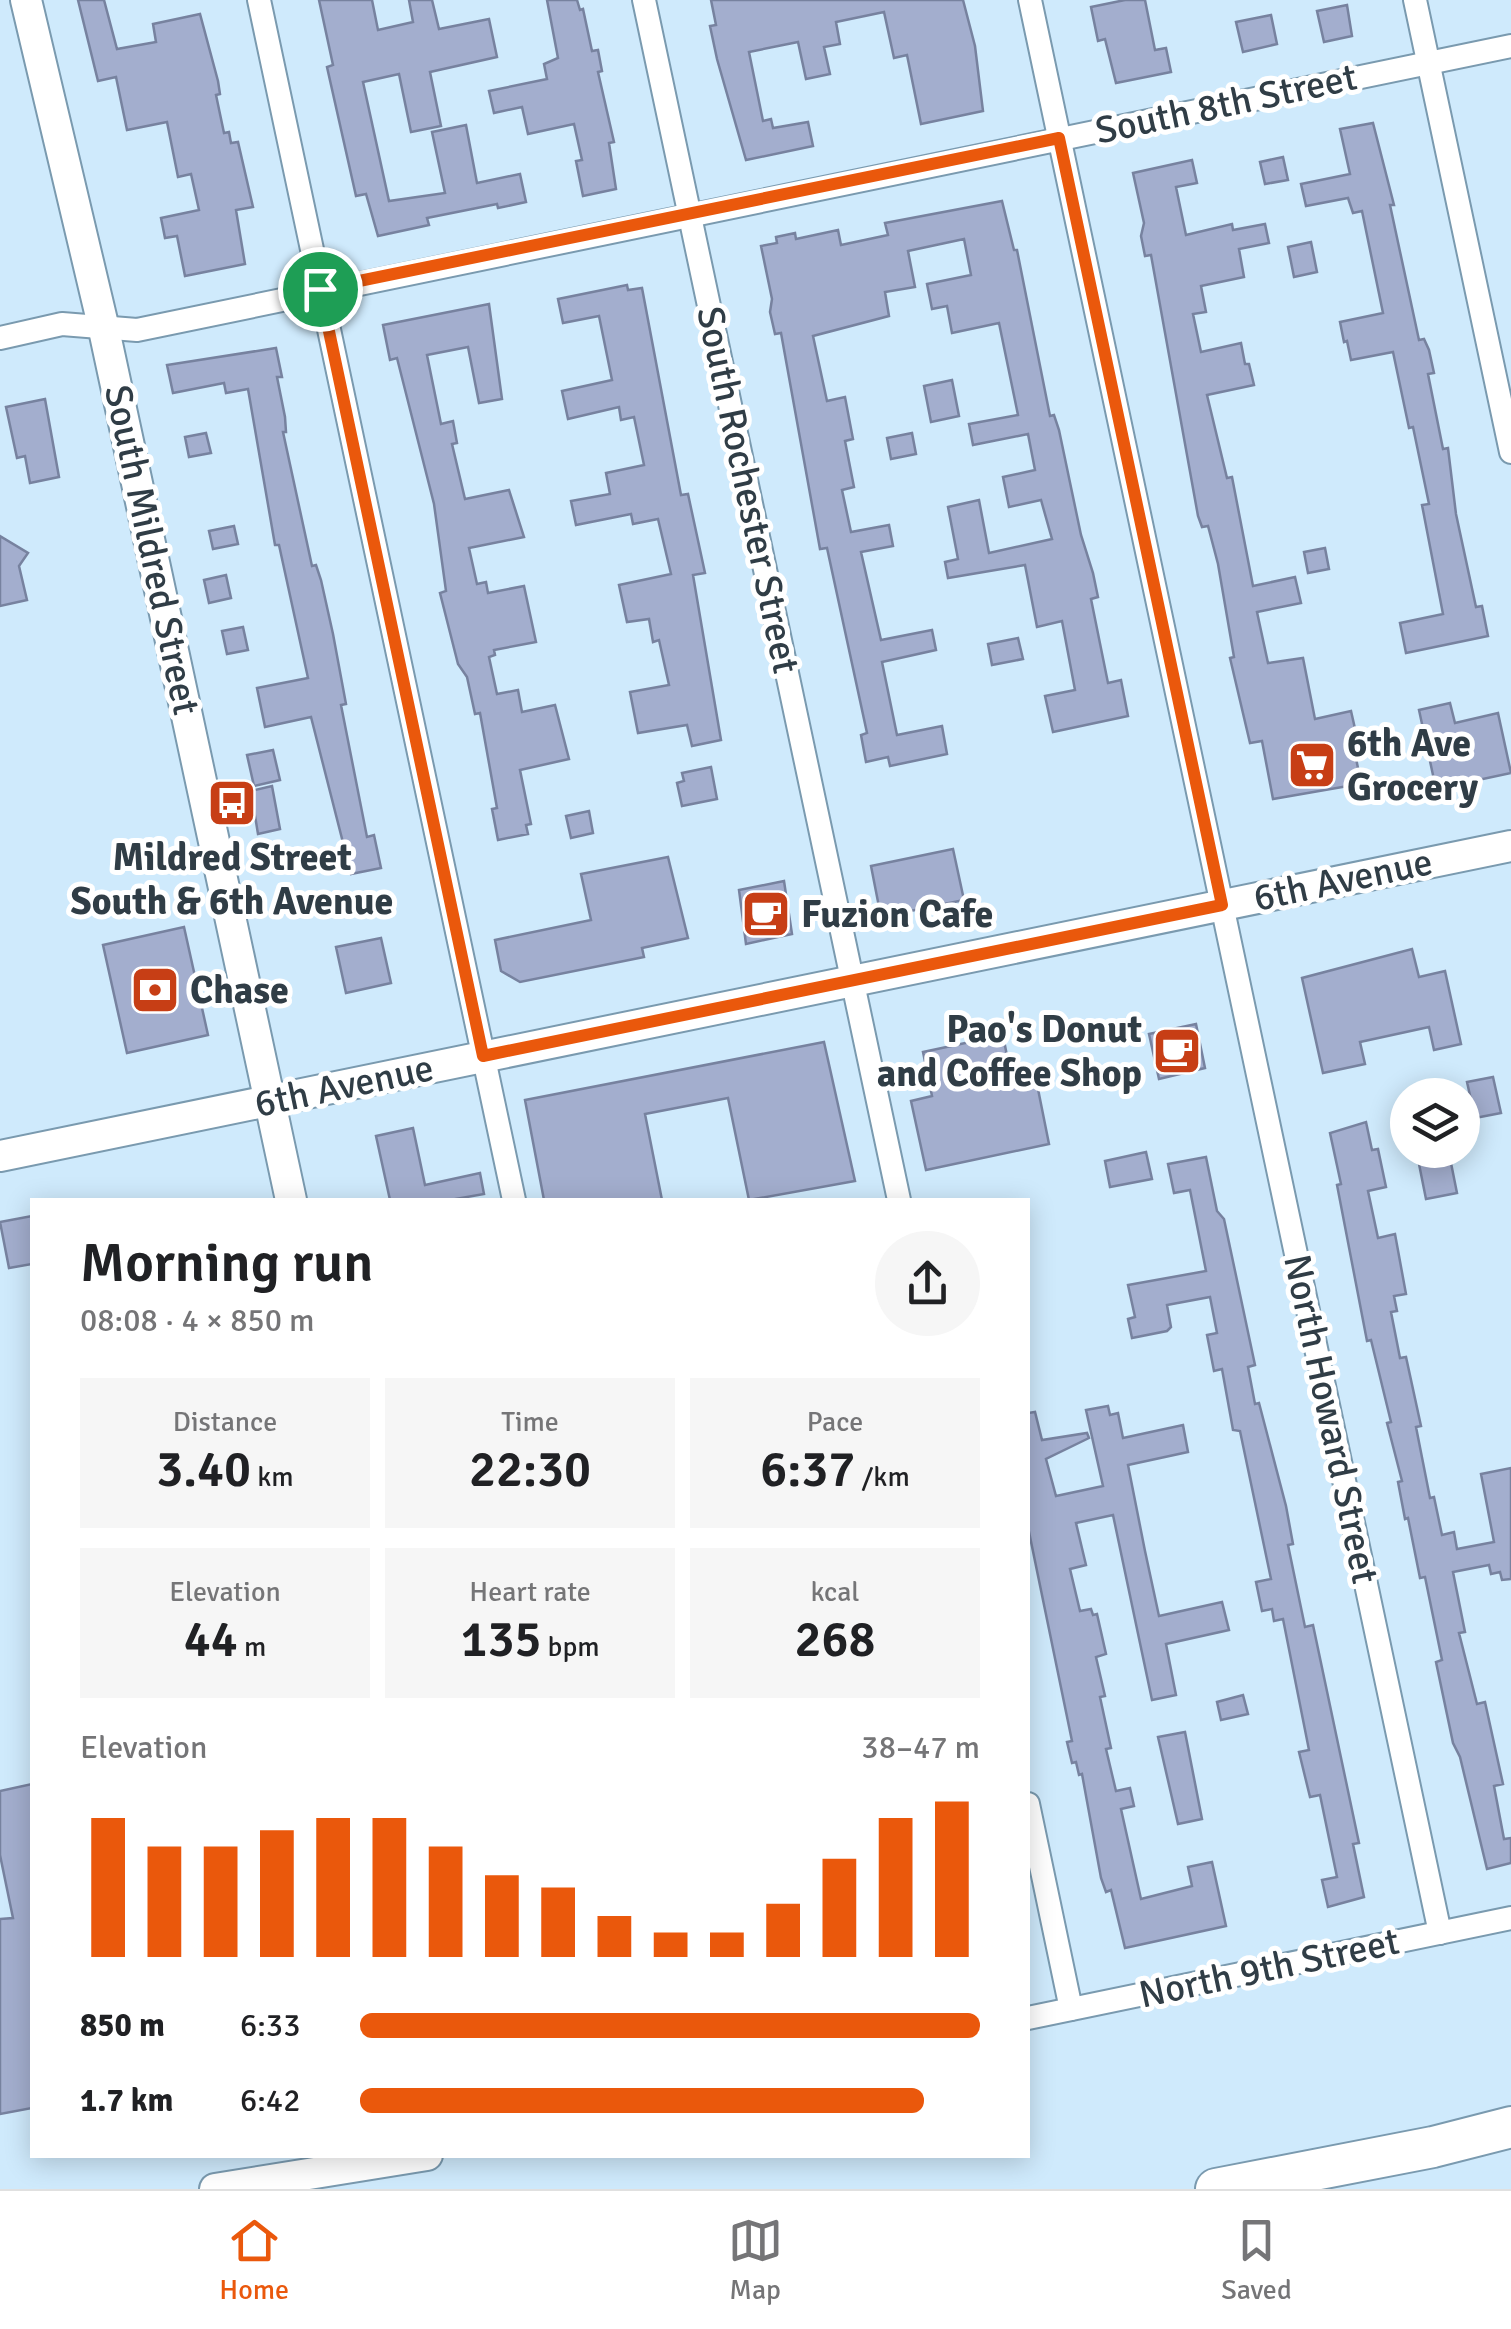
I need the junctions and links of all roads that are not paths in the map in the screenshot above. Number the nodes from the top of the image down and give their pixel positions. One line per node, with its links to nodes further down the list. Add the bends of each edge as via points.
1 (26, 0): 11 (main road, South Mildred Street)
2 (259, 0): 10 (street)
3 (644, 0): 9 (street, South Rochester Street)
4 (1030, 0): 8 (street, North Howard Street)
5 (1415, 0): 7 (street)
6 (1511, 46): 7 (street, South 8th Street)
7 (1428, 63): 8 (street, South 8th Street); 13 (street)
8 (1059, 138): 9 (street, South 8th Street); 15 (street, North Howard Street)
9 (690, 214): 10 (street, South 8th Street); 16 (street, South Rochester Street)
10 (320, 289): 11 (street, South 8th Street, via 137,330); 17 (street)
11 (102, 325): 12 (street, South 8th Street, via 62,324); 18 (main road, South Mildred Street)
12 (0, 338)
13 (1511, 452)
14 (1511, 846): 15 (main road, 6th Avenue)
15 (1222, 905): 16 (main road, 6th Avenue); 25 (street, North Howard Street)
16 (853, 981): 17 (main road, 6th Avenue); 22 (street, South Rochester Street)
17 (483, 1056): 18 (main road, 6th Avenue); 21 (street)
18 (272, 1101): 19 (main road, 6th Avenue); 20 (main road, South Mildred Street)
19 (0, 1156)
20 (292, 1198)
21 (514, 1198)
22 (899, 1198)
23 (1030, 1814): 26 (street)
24 (1511, 1918): 25 (street, North 9th Street)
25 (1440, 1932): 26 (street, North 9th Street)
26 (1071, 2009): 27 (street, North 9th Street)
27 (1030, 2018)
28 (1511, 2128): 32 (highway)
29 (1511, 2147): 33 (highway)
30 (408, 2158): 31 (main road)
31 (215, 2189)
32 (1216, 2189)
33 (1315, 2189)

